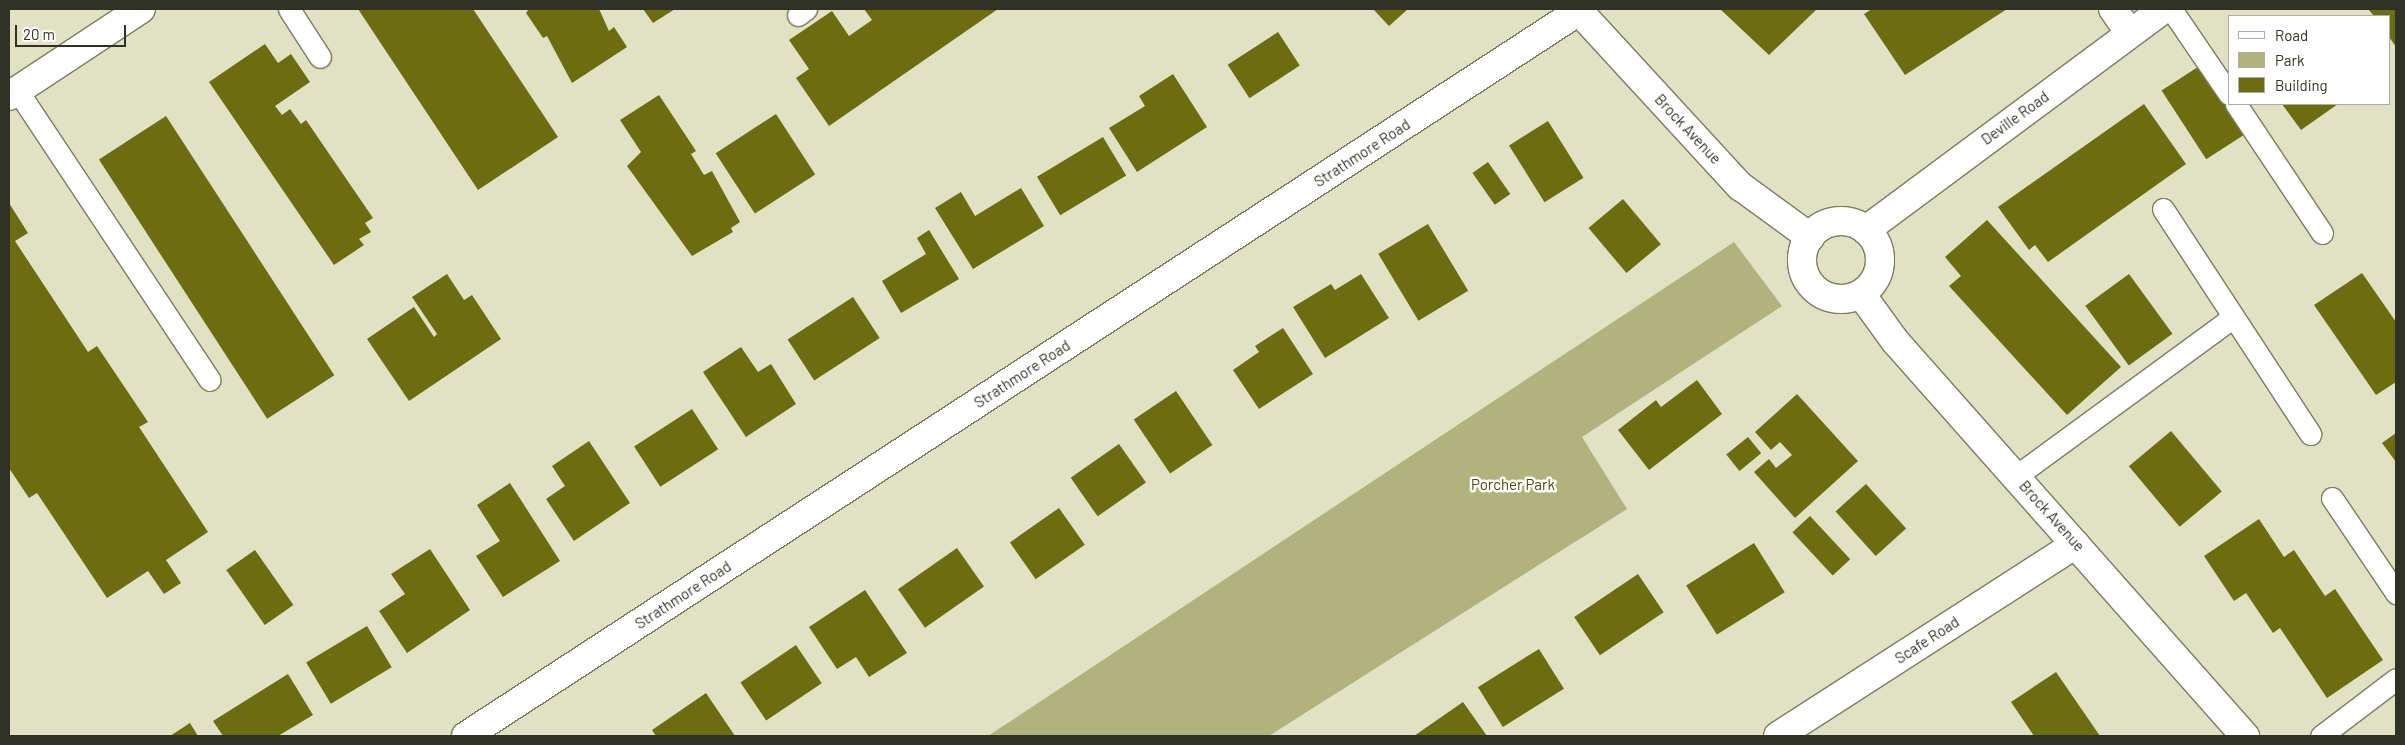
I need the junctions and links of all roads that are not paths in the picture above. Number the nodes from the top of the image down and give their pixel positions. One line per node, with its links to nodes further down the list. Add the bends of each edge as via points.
1 (141, 9): 9 (street)
2 (289, 9): 8 (lane)
3 (2113, 9): 7 (street)
4 (2164, 9): 7 (street, Deville Road)
5 (2171, 9): 10 (lane)
6 (1578, 10): 15 (street, Brock Avenue, via 1740,186); 25 (street, Strathmore Road)
7 (2130, 33): 13 (street, Deville Road)
8 (320, 57)
9 (13, 93): 18 (lane)
10 (2228, 93)
11 (2237, 105): 14 (lane)
12 (2164, 209): 17 (lane)
13 (1866, 230): 15 (street, via 1844,221 1831,222); 16 (street, via 1875,240 1880,264 1878,276)
14 (2322, 233)
15 (1810, 237): 16 (street, via 1802,262 1812,286 1835,299)
16 (1861, 294): 20 (street, Brock Avenue, via 1895,341)
17 (2233, 317): 19 (lane); 20 (lane)
18 (210, 380)
19 (2310, 434)
20 (2016, 476): 22 (street, Brock Avenue)
21 (2332, 498): 23 (lane)
22 (2076, 544): 26 (street, Scafe Road); 27 (street, Brock Avenue)
23 (2396, 593)
24 (2396, 679): 28 (lane)
25 (466, 736)
26 (1778, 736)
27 (2244, 736)
28 (2321, 736)

